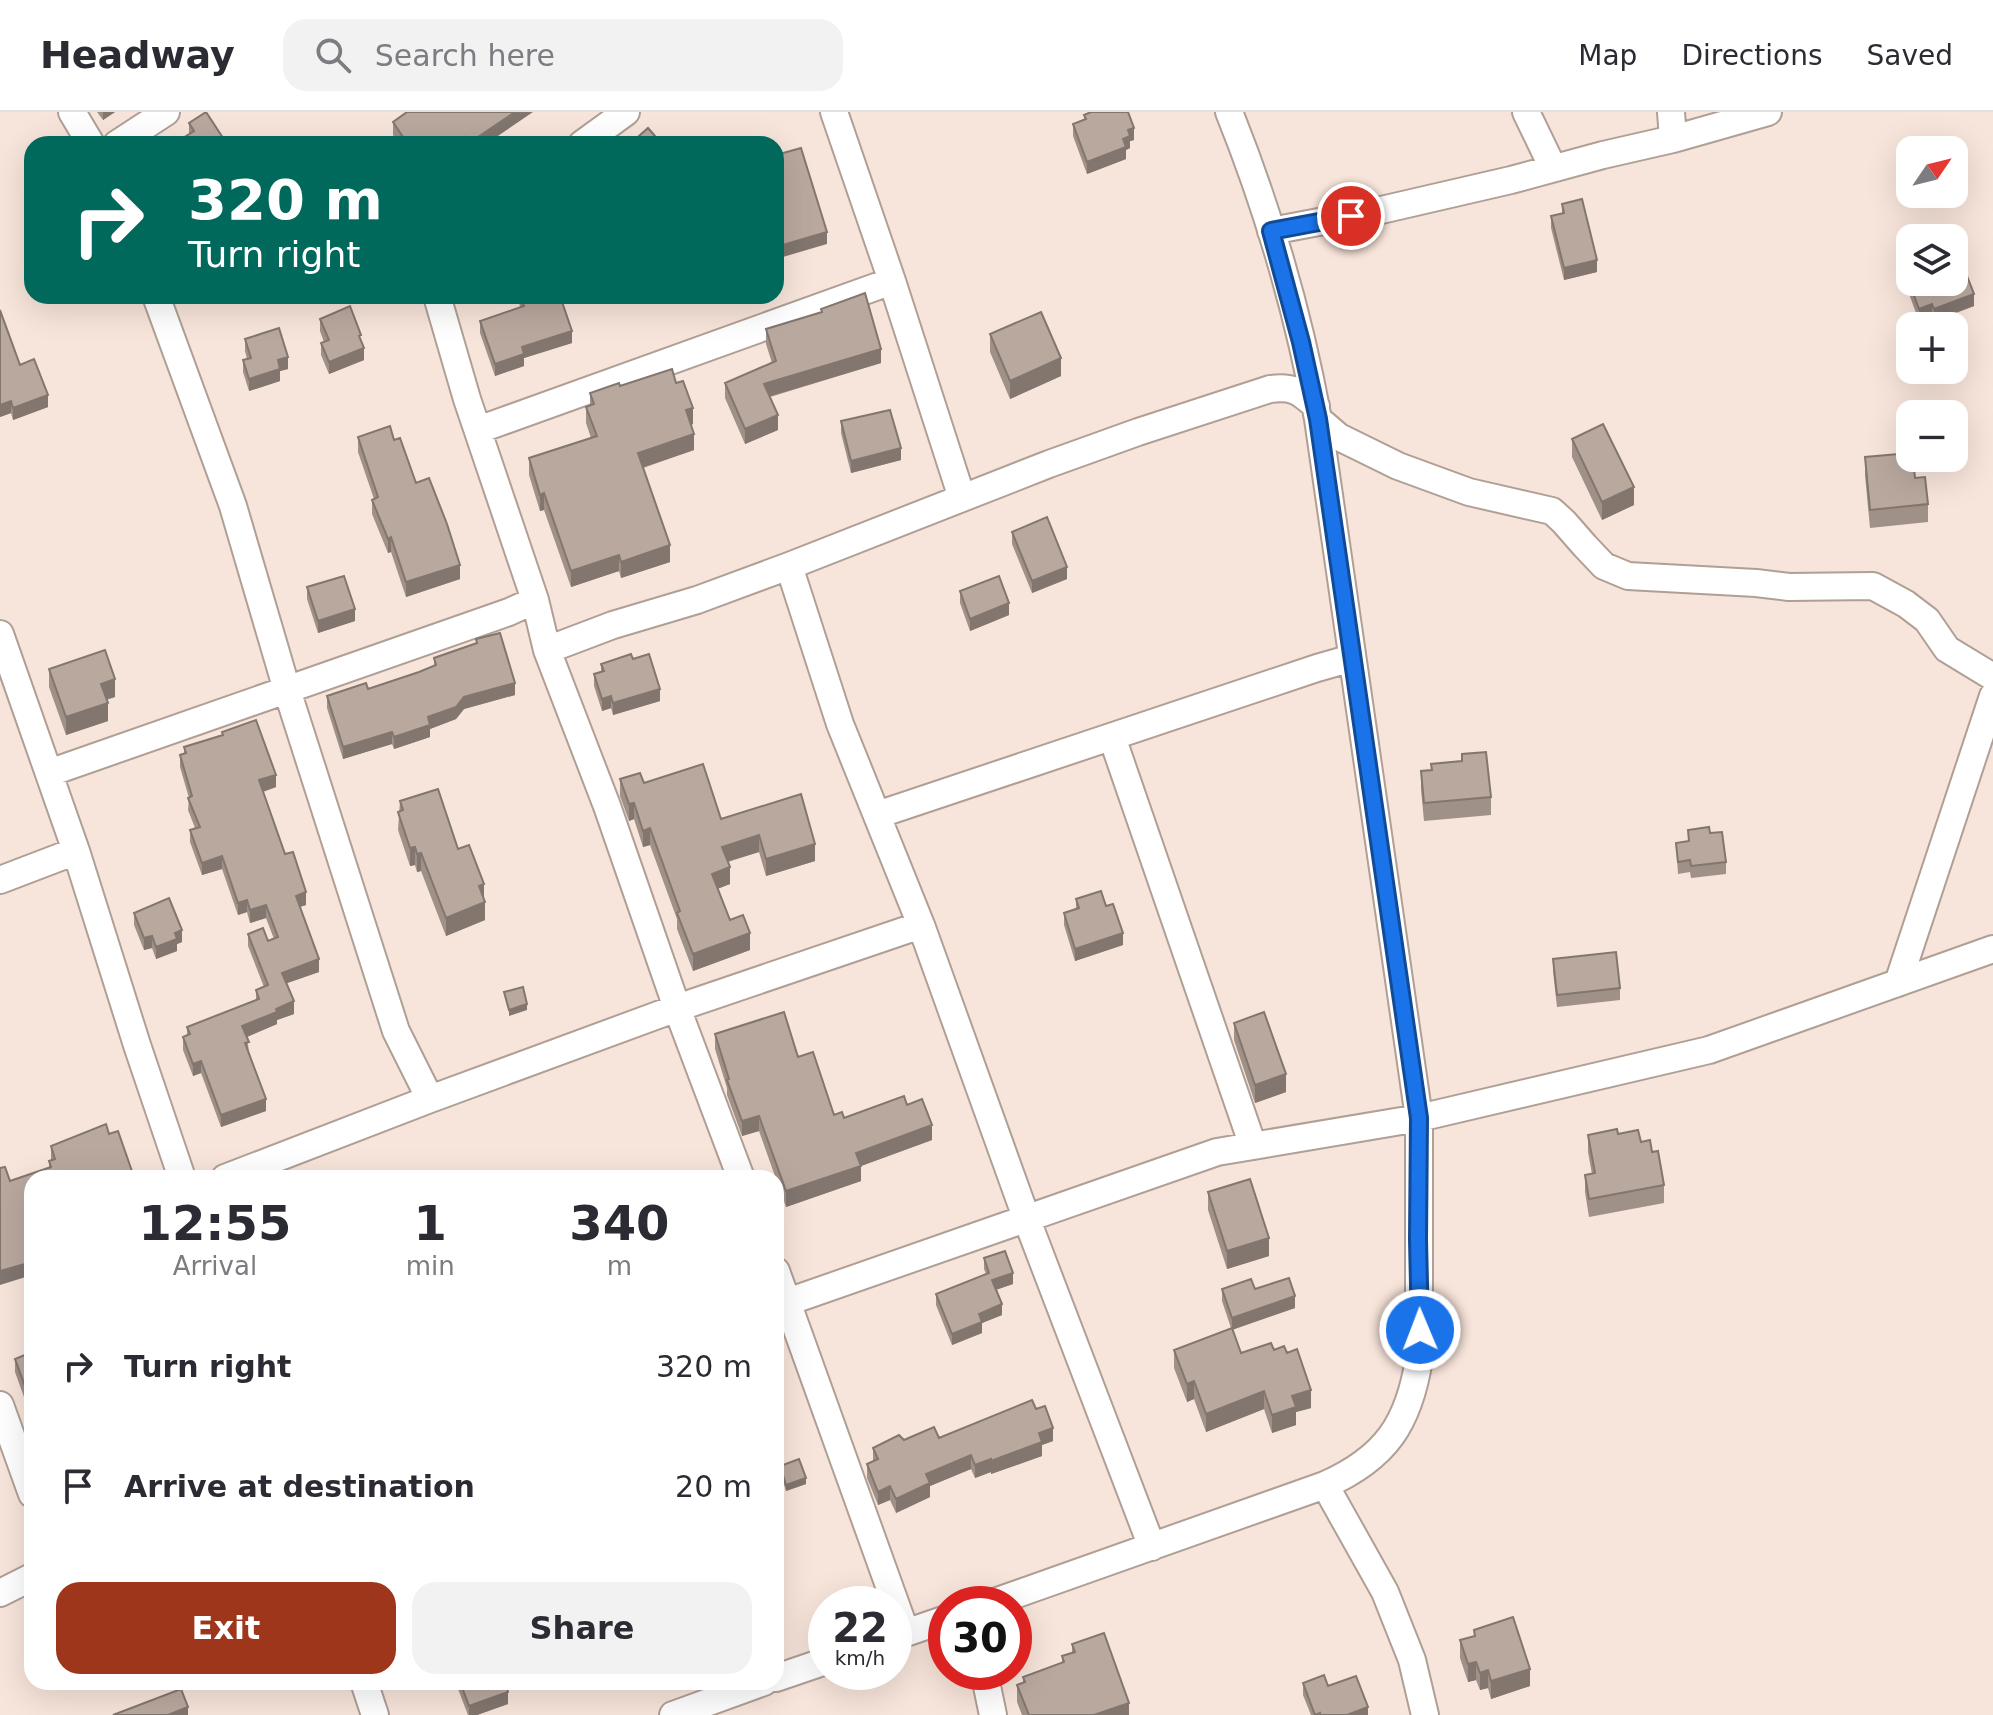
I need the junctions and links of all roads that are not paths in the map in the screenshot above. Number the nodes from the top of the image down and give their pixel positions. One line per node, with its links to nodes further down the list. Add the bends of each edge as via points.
1 (72, 112): 10 (street)
2 (166, 112): 11 (street)
3 (626, 112): 9 (street)
4 (834, 112): 15 (street)
5 (1229, 112): 14 (street)
6 (1526, 112): 13 (street)
7 (1671, 112): 12 (street)
8 (1768, 112): 12 (street)
9 (599, 120)
10 (86, 136)
11 (129, 136)
12 (1673, 139): 13 (street)
13 (1553, 168): 14 (street)
14 (1271, 231): 18 (street)
15 (892, 281): 19 (street); 20 (street)
16 (159, 304): 27 (street, via 233,506)
17 (439, 304): 19 (street)
18 (1317, 413): 20 (street, via 1300,392 1270,389); 25 (street); 26 (street, via 1339,437 1398,466 1469,492 1552,511 1604,566 1628,576 1789,587 1873,586 1906,604 1927,620 1947,649)
19 (478, 430): 22 (street)
20 (962, 498): 21 (street)
21 (789, 566): 24 (street); 31 (street, via 840,724)
22 (535, 600): 24 (street); 27 (street)
23 (0, 634): 30 (street)
24 (547, 650): 37 (street)
25 (1352, 658): 29 (street); 39 (street)
26 (1993, 677)
27 (287, 690): 30 (street); 38 (street, via 396,1031)
28 (1993, 696): 36 (street)
29 (1112, 737): 31 (street); 40 (street)
30 (49, 773): 32 (street)
31 (877, 815): 34 (street)
32 (76, 851): 33 (street); 41 (street)
33 (0, 880)
34 (921, 925): 37 (street); 44 (street)
35 (1993, 949): 36 (street)
36 (1898, 983): 39 (street, via 1709,1050)
37 (677, 1008): 38 (street); 43 (street)
38 (430, 1099): 42 (street)
39 (1419, 1118): 40 (street); 49 (street, via 1420,1330 1415,1383 1393,1436 1347,1476)
40 (1253, 1146): 44 (street, via 1217,1152)
41 (179, 1170)
42 (246, 1170)
43 (738, 1170)
44 (1027, 1220): 45 (street); 50 (street)
45 (784, 1303)
46 (784, 1310): 52 (street)
47 (0, 1405): 48 (street)
48 (24, 1472)
49 (1325, 1485): 50 (street); 64 (street, via 1385,1592 1412,1660)
50 (1152, 1547): 53 (street)
51 (24, 1581): 54 (street)
52 (883, 1586)
53 (1032, 1589)
54 (0, 1593)
55 (808, 1667): 56 (street)
56 (784, 1675)
57 (367, 1690): 61 (street)
58 (754, 1690): 60 (street)
59 (988, 1690): 63 (street)
60 (736, 1704): 62 (street)
61 (375, 1715)
62 (673, 1715)
63 (993, 1715)
64 (1425, 1715)

